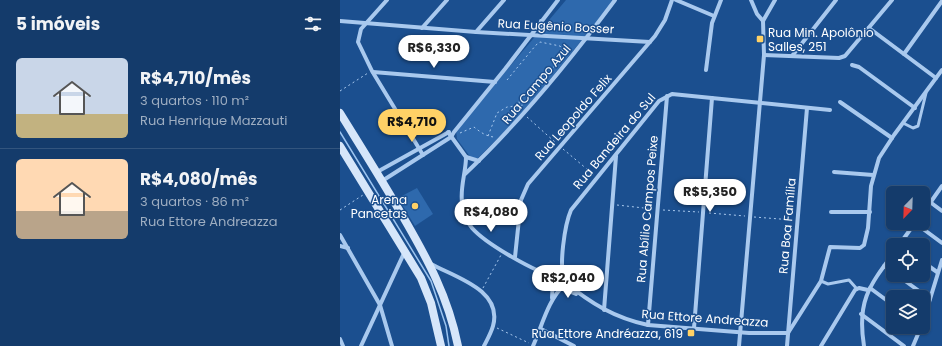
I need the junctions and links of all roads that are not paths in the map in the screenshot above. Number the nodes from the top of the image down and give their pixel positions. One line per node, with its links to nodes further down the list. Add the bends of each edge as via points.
1 (387, 0): 18 (street)
2 (446, 0): 19 (street)
3 (504, 0): 21 (street)
4 (558, 0): 15 (street)
5 (615, 0): 24 (street, Rua Campo Azul)
6 (672, 0): 25 (street, Rua Leopoldo Felix, via 661,27)
7 (676, 0): 14 (street)
8 (721, 0): 14 (street)
9 (751, 0): 17 (street)
10 (775, 0): 17 (street)
11 (836, 0): 28 (street)
12 (892, 0): 20 (street)
13 (942, 1): 26 (street)
14 (714, 16): 30 (street)
15 (541, 20): 22 (street); 23 (street)
16 (340, 21): 18 (street, Rua Eugênio Bosser)
17 (763, 21): 27 (street)
18 (366, 23): 19 (street, Rua Eugênio Bosser); 32 (street, via 359,33 358,42)
19 (422, 28): 21 (street, Rua Eugênio Bosser)
20 (869, 28): 26 (street); 28 (street, via 845,56)
21 (476, 32): 22 (street, Rua Eugênio Bosser)
22 (531, 34): 23 (street, Rua Eugênio Bosser); 34 (street)
23 (542, 35): 24 (street, Rua Eugênio Bosser)
24 (587, 37): 25 (street, Rua Eugênio Bosser); 54 (street, Rua Campo Azul, via 524,115)
25 (650, 42): 71 (street, Rua Leopoldo Felix, via 528,184 524,192)
26 (904, 54): 33 (street)
27 (764, 55): 28 (street); 38 (street)
28 (792, 56)
29 (852, 65): 41 (street, via 859,67)
30 (706, 70)
31 (942, 70): 33 (street)
32 (372, 72): 34 (street); 50 (street)
33 (936, 78): 35 (street)
34 (494, 82): 46 (street)
35 (926, 92): 41 (street); 44 (lane, via 918,126 913,128)
36 (667, 96): 37 (street, Rua Bandeira do Sul, via 672,94); 53 (street, Rua Bandeira do Sul, via 659,101); 96 (street, Rua Abílio Campos Peixe)
37 (712, 98): 38 (street, Rua Bandeira do Sul); 97 (street)
38 (759, 102): 40 (street, Rua Bandeira do Sul); 99 (street)
39 (840, 102): 48 (street)
40 (807, 108): 42 (street, Rua Bandeira do Sul); 100 (street, Rua Boa Família)
41 (915, 108): 44 (street)
42 (830, 110)
43 (340, 113): 55 (street)
44 (903, 123): 48 (street)
45 (448, 132): 46 (street); 47 (street); 50 (street)
46 (454, 132): 47 (street)
47 (451, 138): 51 (street); 52 (street)
48 (892, 138): 58 (street, via 879,158)
49 (340, 146): 70 (street)
50 (418, 149): 51 (street); 55 (street)
51 (422, 156): 59 (street)
52 (466, 156): 54 (street); 57 (street)
53 (616, 156): 75 (street, Rua Bandeira do Sul, via 576,201 568,216); 94 (street)
54 (479, 161): 57 (street, Rua Campo Azul)
55 (377, 172): 59 (street)
56 (834, 172): 58 (street)
57 (465, 174): 71 (street, via 462,199 467,220 479,234)
58 (873, 175): 64 (street)
59 (382, 181): 74 (street)
60 (942, 186): 61 (street)
61 (930, 202): 62 (street)
62 (942, 211)
63 (831, 212): 64 (street)
64 (870, 212): 82 (street, via 866,242 860,248 830,247)
65 (924, 230): 67 (street)
66 (340, 236): 69 (street)
67 (942, 243)
68 (340, 246): 69 (street)
69 (348, 248): 93 (street)
70 (405, 250): 93 (street); 106 (street, via 421,278 431,303)
71 (515, 257): 79 (street)
72 (942, 260): 78 (street)
73 (886, 263): 76 (street)
74 (431, 264): 107 (street, via 444,294); 108 (street, via 486,295 493,308 493,326)
75 (562, 266): 80 (street, Rua Bandeira do Sul); 81 (street, Rua Bandeira do Sul)
76 (884, 266): 87 (street)
77 (930, 267): 78 (street)
78 (937, 272): 90 (street)
79 (544, 274): 80 (street); 84 (street)
80 (557, 277): 81 (street, Rua Ettore Andreazza); 84 (street, Rua Bandeira do Sul)
81 (564, 280): 85 (street); 89 (street, Rua Ettore Andreazza)
82 (821, 281): 86 (lane, via 828,284 850,280); 100 (street)
83 (907, 282): 88 (street)
84 (554, 285): 85 (street, Rua Ettore Andreazza); 91 (street)
85 (560, 288): 89 (street, Rua Ettore Andreazza); 91 (street)
86 (857, 289): 87 (street); 113 (street)
87 (869, 289): 92 (street); 95 (street)
88 (918, 290)
89 (581, 295): 94 (street, Rua Ettore Andreazza)
90 (930, 299)
91 (552, 300): 98 (street)
92 (886, 300)
93 (380, 305): 104 (street); 105 (street)
94 (604, 310): 96 (street, Rua Ettore Andreazza, via 632,322)
95 (861, 314): 114 (street); 115 (street)
96 (648, 325): 97 (street, Rua Ettore Andreazza)
97 (694, 328): 99 (street, Rua Ettore Andreazza)
98 (541, 329): 109 (street); 110 (street)
99 (740, 332): 100 (street, Rua Ettore Andreazza); 111 (street)
100 (788, 333): 112 (street, Rua Boa Família)
101 (918, 334): 116 (street)
102 (340, 339): 103 (street)
103 (343, 346)
104 (361, 346)
105 (392, 346)
106 (441, 346)
107 (458, 346)
108 (484, 346)
109 (533, 346)
110 (574, 346)
111 (739, 346)
112 (787, 346)
113 (821, 346)
114 (864, 346)
115 (904, 346)
116 (913, 346)

